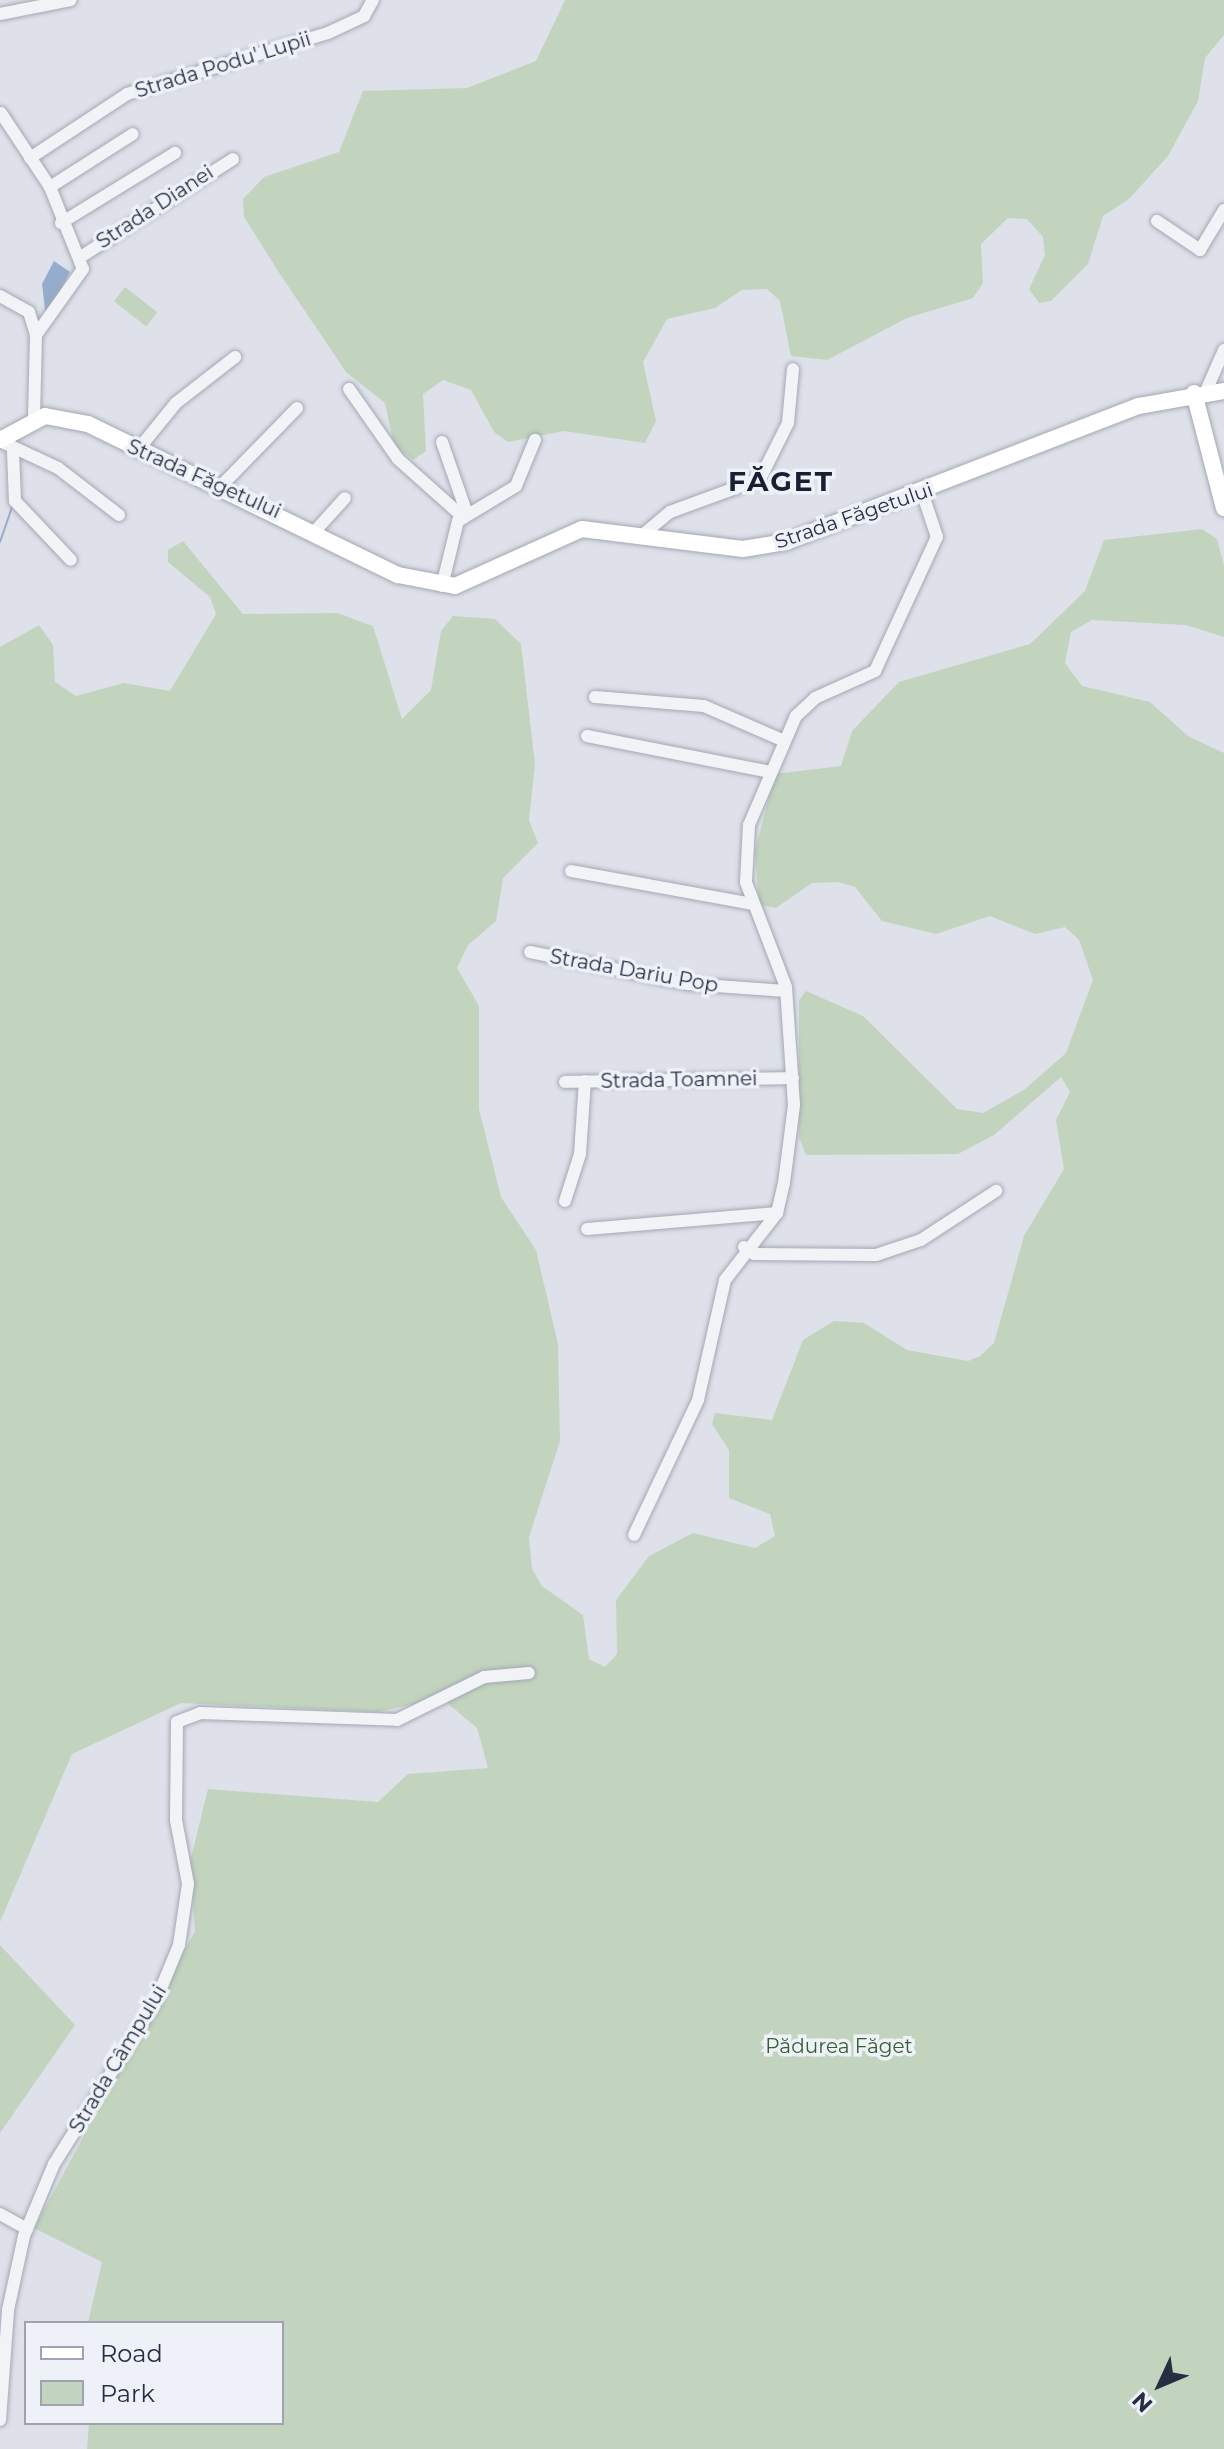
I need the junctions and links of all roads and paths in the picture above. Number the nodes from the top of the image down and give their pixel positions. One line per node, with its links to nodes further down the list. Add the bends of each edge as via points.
1 (71, 0): 3 (street)
2 (373, 0): 7 (street, Strada Podu' Lupii, via 364,16 328,33 127,94)
3 (0, 14)
4 (1, 113): 7 (street, Strada Dianei)
5 (133, 134): 9 (street)
6 (175, 153): 12 (street, Strada Dianei)
7 (30, 158): 9 (street, Strada Dianei)
8 (233, 159): 13 (street, Strada Dianei)
9 (50, 187): 12 (street, Strada Dianei)
10 (1224, 210): 11 (street, via 1200,250)
11 (1157, 221)
12 (61, 223): 13 (street, Strada Dianei)
13 (79, 258): 15 (street, Strada Dianei, via 81,280)
14 (0, 296): 15 (street, via 29,312)
15 (36, 335): 23 (street)
16 (1224, 350): 21 (street)
17 (235, 357): 27 (street, via 176,403)
18 (793, 369): 35 (street, via 788,423 760,479 670,512)
19 (349, 389): 32 (street, via 398,459)
20 (1224, 391): 21 (main road, Strada Făgetului)
21 (1200, 392): 29 (main road, Strada Făgetului, via 1117,414); 31 (main road)
22 (297, 408): 28 (street)
23 (34, 418): 26 (main road); 27 (main road, Strada Făgetului, via 88,424)
24 (535, 440): 32 (street, via 516,486)
25 (442, 442): 32 (street)
26 (4, 444): 33 (street, via 58,468); 36 (street, via 15,501)
27 (137, 451): 28 (main road, Strada Făgetului)
28 (221, 486): 34 (main road, Strada Făgetului)
29 (923, 495): 35 (main road, Strada Făgetului, via 767,546 719,546); 40 (street, via 937,537 875,671 815,698)
30 (345, 498): 34 (street)
31 (1224, 508)
32 (464, 514): 37 (street)
33 (119, 515)
34 (316, 530): 37 (main road, Strada Făgetului, via 398,575)
35 (646, 532): 37 (main road, Strada Făgetului, via 601,527 564,534 466,584)
36 (71, 560)
37 (442, 586)
38 (595, 697): 40 (street, via 704,706)
39 (587, 736): 41 (street)
40 (784, 741): 41 (street)
41 (770, 772): 43 (street, via 744,859)
42 (571, 871): 43 (street)
43 (753, 904): 45 (street)
44 (530, 952): 45 (street, Strada Dariu Pop, via 689,984)
45 (786, 991): 46 (street)
46 (793, 1078): 47 (street, Strada Toamnei); 51 (street)
47 (585, 1081): 48 (street, Strada Toamnei); 50 (street, via 580,1154)
48 (565, 1082)
49 (996, 1191): 53 (street, via 921,1240 876,1255 754,1254)
50 (565, 1201)
51 (777, 1213): 52 (street); 53 (street)
52 (587, 1229)
53 (744, 1247): 54 (street, via 725,1280 698,1400)
54 (634, 1535)
55 (529, 1673): 57 (street, Strada Câmpului, via 484,1677 397,1720 200,1713 177,1722 176,1820 188,1884 179,1945 148,2015 54,2164)
56 (0, 2214): 57 (street)
57 (27, 2229): 58 (street, Strada Câmpului)
58 (1, 2369): 59 (street, Strada Câmpului)
59 (0, 2420)

